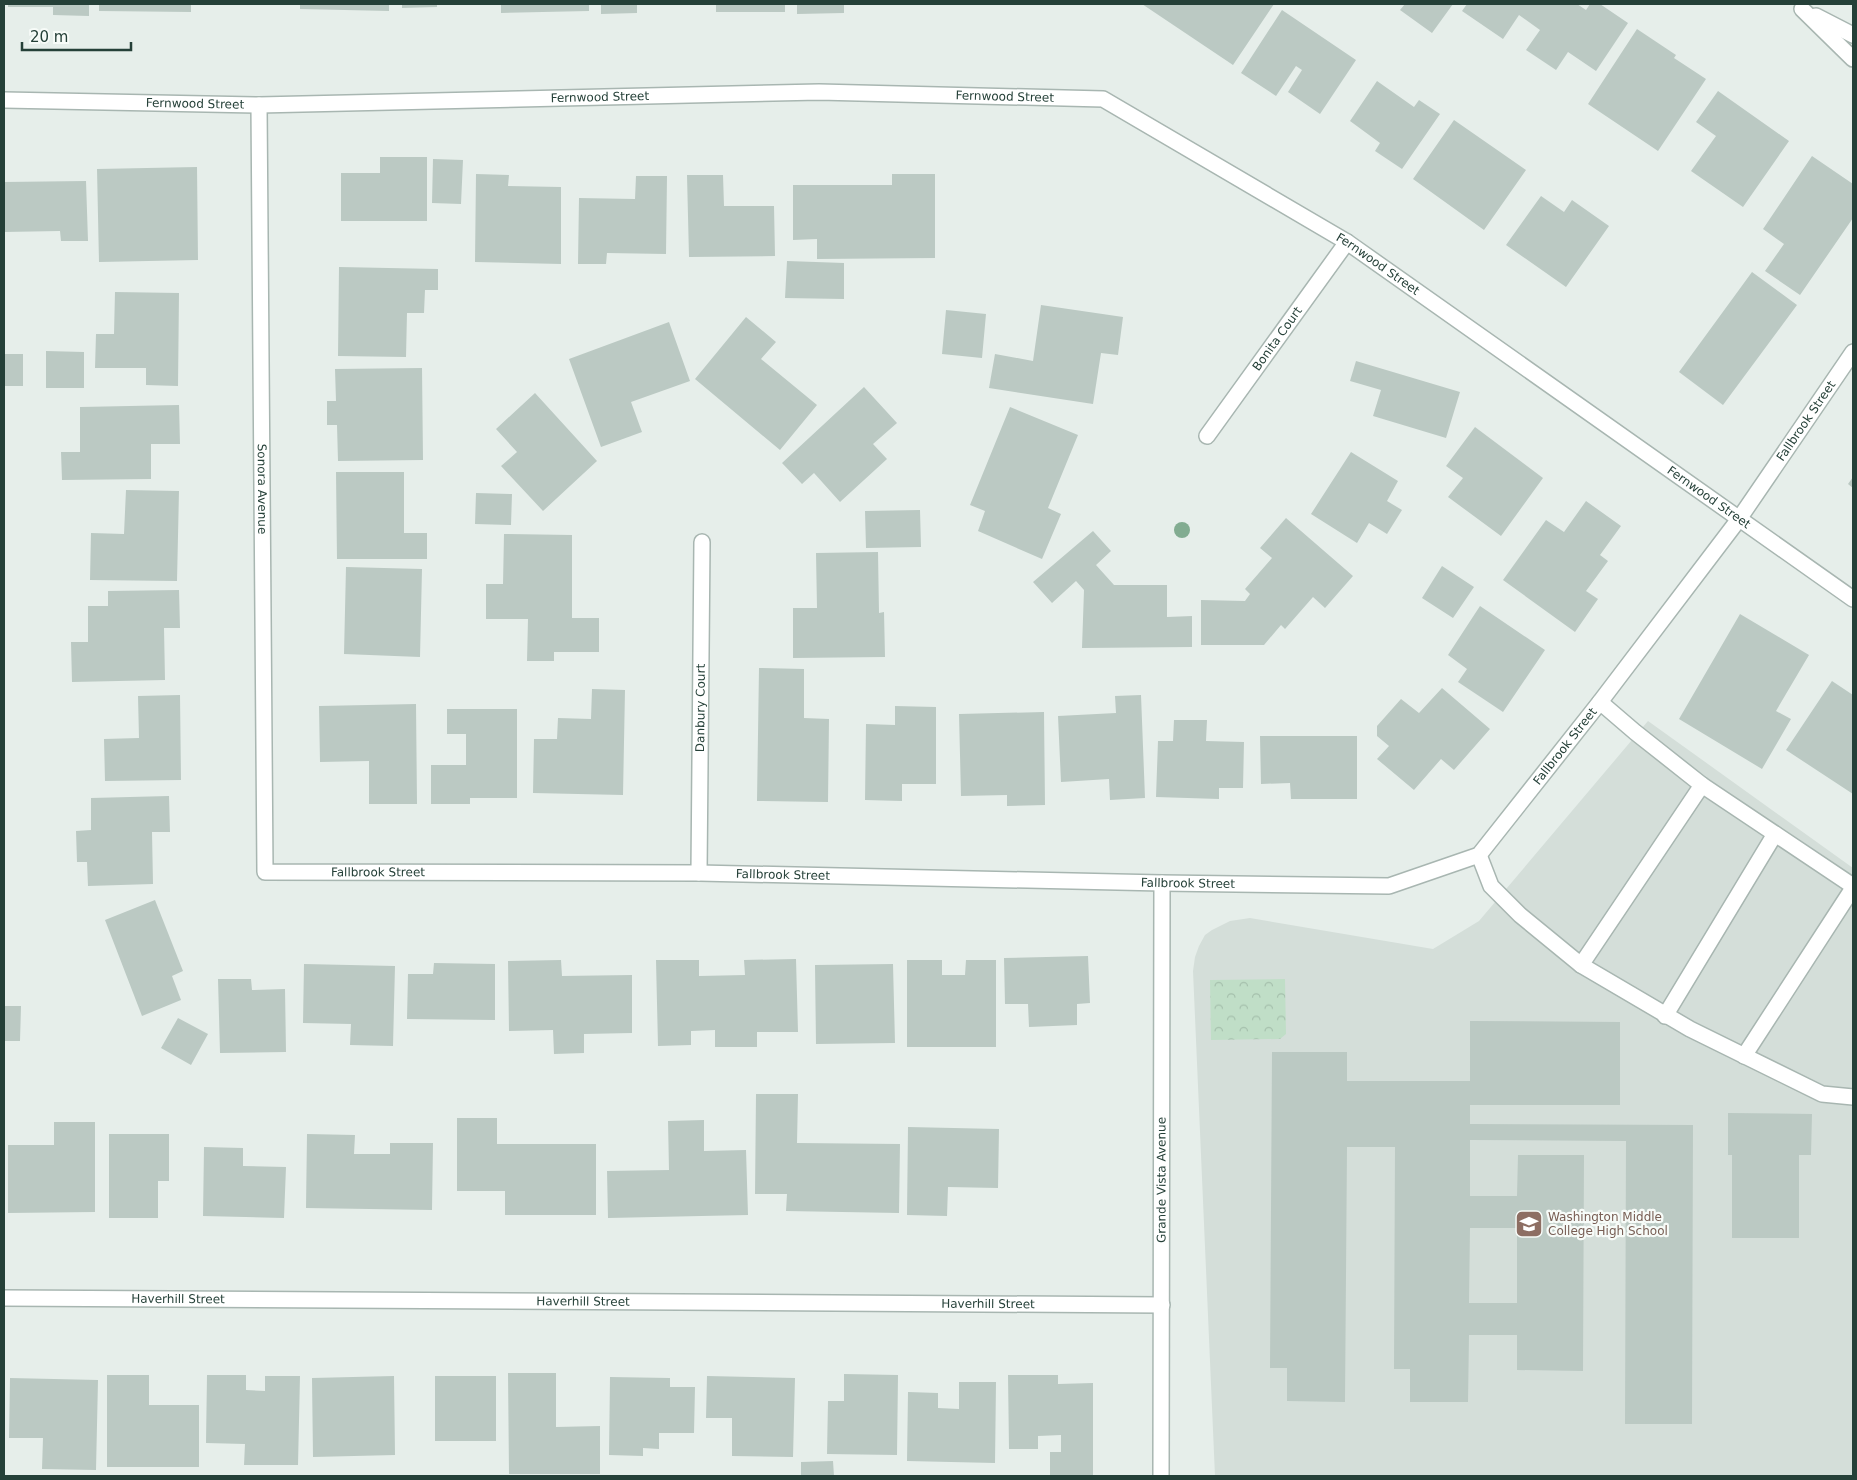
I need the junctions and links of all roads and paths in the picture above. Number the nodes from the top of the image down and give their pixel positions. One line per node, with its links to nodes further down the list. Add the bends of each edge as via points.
1 (1799, 6): 2 (street); 3 (street)
2 (1853, 35)
3 (1853, 59)
4 (4, 100): 5 (street, Fernwood Street)
5 (259, 105): 6 (street, Fernwood Street, via 819,92 1103,99); 16 (street, Sonora Avenue)
6 (1346, 242): 8 (street, Bonita Court); 9 (street, Fernwood Street)
7 (1853, 352): 9 (street, Fallbrook Street)
8 (1207, 436)
9 (1738, 519): 11 (street, Fernwood Street); 12 (street, Fallbrook Street)
10 (702, 542): 17 (street, Danbury Court)
11 (1853, 599)
12 (1600, 702): 13 (street); 15 (street, Fallbrook Street)
13 (1702, 785): 14 (street); 20 (street)
14 (1775, 834): 19 (street); 21 (street)
15 (1479, 855): 18 (street, Fallbrook Street, via 1389,886); 20 (street, via 1491,886 1520,915)
16 (265, 872): 17 (street, Fallbrook Street)
17 (699, 873): 18 (street, Fallbrook Street)
18 (1162, 883): 25 (street, Grande Vista Avenue)
19 (1853, 887): 22 (street)
20 (1581, 965): 21 (street)
21 (1665, 1016): 22 (street)
22 (1744, 1056): 23 (street, via 1822,1094)
23 (1853, 1097)
24 (4, 1298): 25 (street, Haverhill Street)
25 (1162, 1305): 26 (street, Grande Vista Avenue)
26 (1161, 1476)

